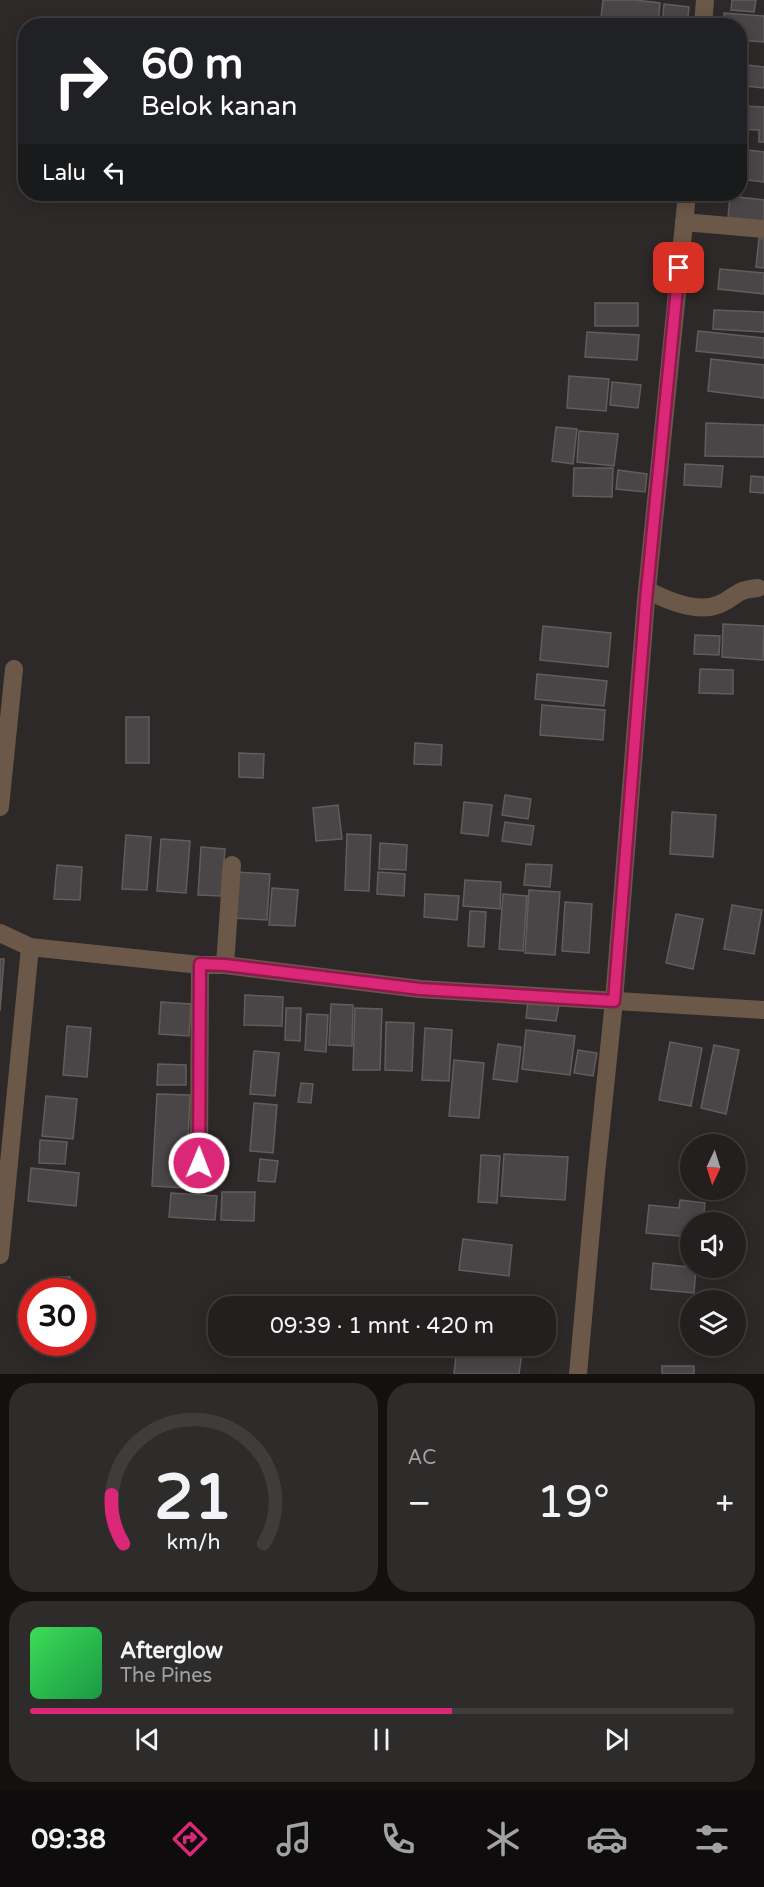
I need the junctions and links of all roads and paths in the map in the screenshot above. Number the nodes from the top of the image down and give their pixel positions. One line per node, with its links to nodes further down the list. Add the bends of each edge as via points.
1 (705, 0): 2 (street)
2 (704, 18)
3 (686, 201): 4 (street)
4 (684, 222): 5 (street); 7 (street)
5 (764, 229)
6 (758, 588): 7 (street, via 742,590 719,605 704,607 671,601)
7 (647, 590): 15 (street)
8 (14, 669): 9 (street)
9 (0, 807)
10 (232, 865): 14 (street)
11 (0, 933): 12 (street)
12 (30, 947): 13 (street); 18 (street)
13 (200, 964): 14 (street); 17 (street)
14 (225, 965): 15 (street, via 420,989)
15 (614, 1001): 16 (street); 19 (street)
16 (764, 1010)
17 (199, 1163)
18 (0, 1255)
19 (578, 1374)

